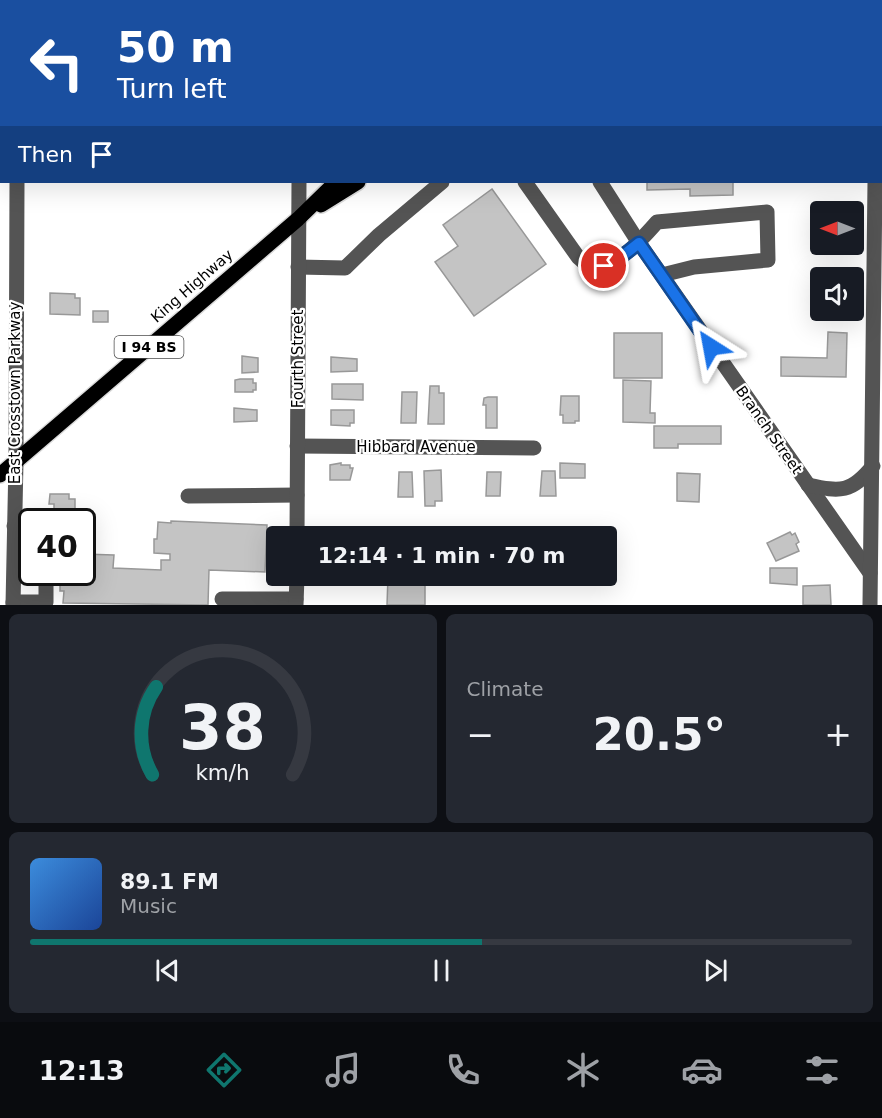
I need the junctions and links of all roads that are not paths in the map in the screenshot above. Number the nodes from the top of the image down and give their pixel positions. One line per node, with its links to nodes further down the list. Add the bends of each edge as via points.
1 (16, 183): 15 (street, East Crosstown Parkway)
2 (299, 183): 10 (street, Fourth Street)
3 (335, 183): 10 (main road, King Highway / I 94 BS)
4 (356, 183): 10 (main road, King Highway / I 94 BS)
5 (441, 183): 13 (street, via 345,268)
6 (526, 183): 12 (street, via 578,257 592,270 616,261)
7 (591, 183): 11 (street, Branch Street)
8 (601, 183): 11 (street, Branch Street)
9 (875, 183): 18 (street)
10 (298, 219): 13 (street, Fourth Street); 19 (main road, King Highway / I 94 BS)
11 (629, 227): 12 (street, Branch Street)
12 (639, 243): 14 (street, Branch Street); 14 (street, via 657,222 767,212 768,260 694,267)
13 (298, 267): 16 (street, Fourth Street)
14 (662, 275): 21 (street, Branch Street)
15 (8, 402): 19 (street, East Crosstown Parkway)
16 (297, 446): 17 (street, Hibbard Avenue); 22 (street, Fourth Street)
17 (534, 448)
18 (876, 457): 21 (street, via 849,488 833,490); 27 (street)
19 (16, 461): 20 (main road, King Highway / I 94 BS); 24 (street, East Crosstown Parkway)
20 (0, 475)
21 (808, 485): 27 (street, Branch Street)
22 (297, 495): 23 (street); 26 (street, Fourth Street)
23 (188, 496)
24 (14, 526): 25 (street); 32 (street, East Crosstown Parkway)
25 (18, 526)
26 (297, 526)
27 (870, 573): 33 (street)
28 (46, 586): 32 (street, via 46,602)
29 (297, 586): 31 (street)
30 (222, 599): 31 (street)
31 (296, 602)
32 (13, 603)
33 (870, 605)

